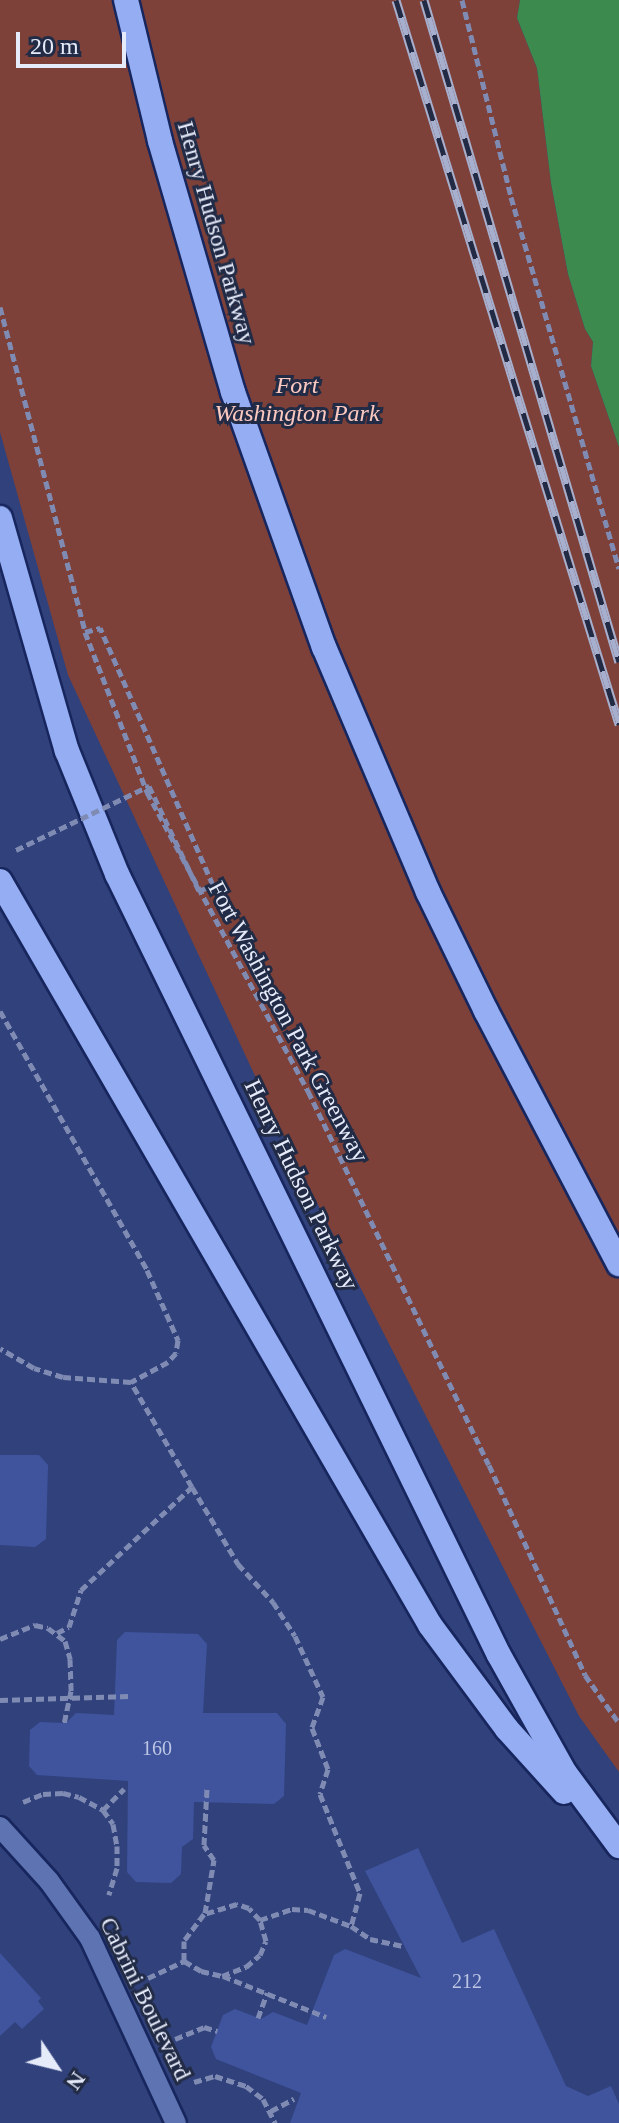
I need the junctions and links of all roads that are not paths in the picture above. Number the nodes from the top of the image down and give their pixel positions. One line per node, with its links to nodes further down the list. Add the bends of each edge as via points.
1 (126, 0): 4 (highway, Henry Hudson Parkway, via 163,155 216,337 324,647 434,905)
2 (0, 518): 6 (highway, Henry Hudson Parkway, via 67,751 117,874 499,1655 565,1773)
3 (0, 881): 6 (highway, via 430,1625 507,1729)
4 (619, 1264)
5 (0, 1827): 7 (street, Cabrini Boulevard, via 90,1938)
6 (619, 1849)
7 (176, 2123)

